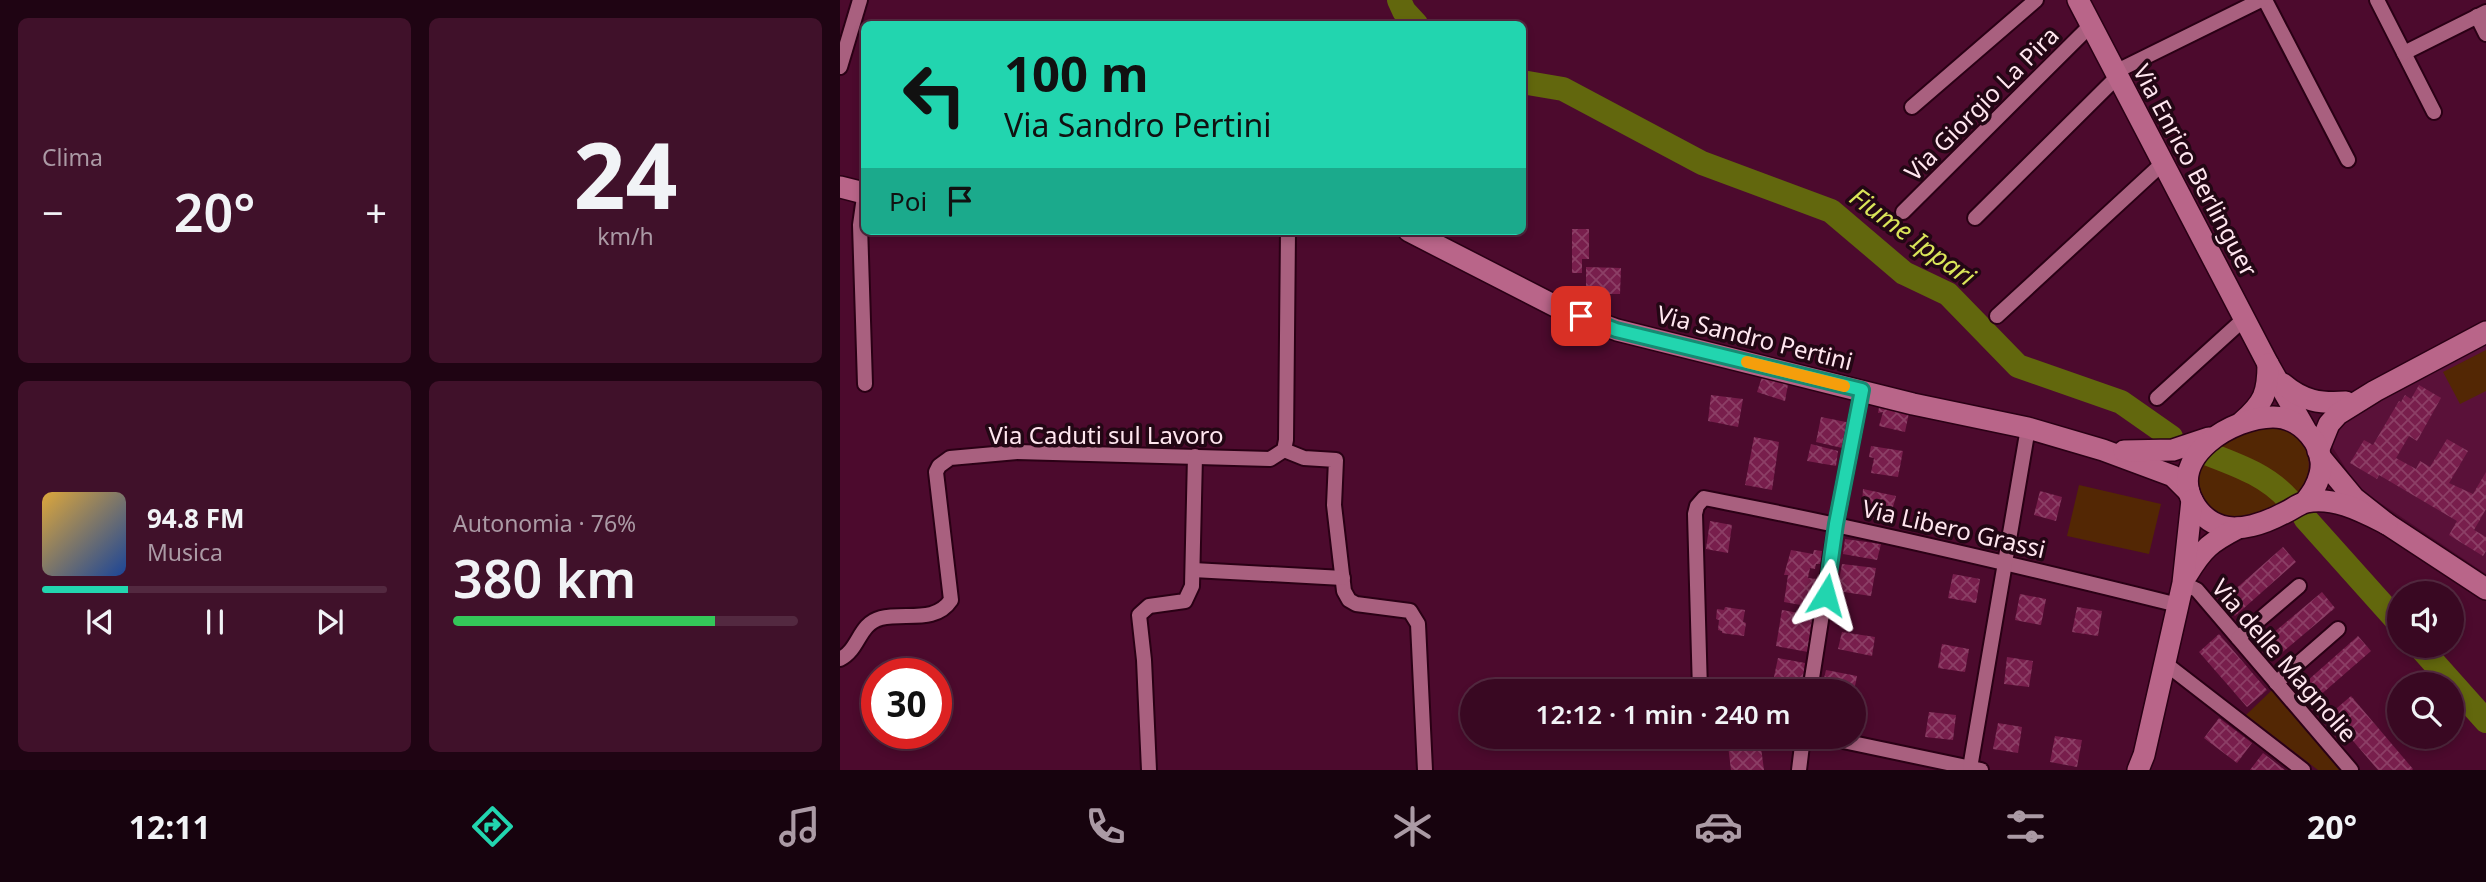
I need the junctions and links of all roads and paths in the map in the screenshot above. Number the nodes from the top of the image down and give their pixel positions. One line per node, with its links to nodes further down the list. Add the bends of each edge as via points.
1 (860, 0): 10 (street)
2 (2036, 0): 12 (street)
3 (2078, 0): 7 (main road, Via Enrico Berlinguer)
4 (2263, 0): 11 (street); 14 (street)
5 (2377, 0): 9 (street)
6 (2481, 14): 8 (street); 9 (street)
7 (2091, 25): 11 (main road, Via Enrico Berlinguer); 18 (street, Via Giorgio La Pira)
8 (2486, 34)
9 (2404, 53): 13 (street)
10 (840, 67)
11 (2116, 74): 15 (main road, Via Enrico Berlinguer); 20 (street)
12 (1912, 107)
13 (2434, 111)
14 (2348, 160)
15 (2163, 163): 23 (street); 24 (main road, Via Enrico Berlinguer)
16 (840, 187): 17 (main road)
17 (861, 194)
18 (1903, 212)
19 (861, 218): 27 (street)
20 (1975, 218)
21 (1288, 235): 35 (street)
22 (1417, 235): 28 (main road, Via Sandro Pertini, via 1563,310 1616,330)
23 (1997, 316)
24 (2245, 318): 26 (main road, Via Enrico Berlinguer); 30 (street)
25 (2486, 332): 29 (main road)
26 (2273, 372): 31 (main road, via 2302,398 2317,403); 32 (main road, Via Enrico Berlinguer); 34 (main road, via 2257,410)
27 (865, 384)
28 (1862, 390): 33 (main road, Via Sandro Pertini); 41 (street)
29 (2375, 391): 31 (main road); 37 (main road, via 2329,424)
30 (2157, 398)
31 (2346, 401): 32 (main road)
32 (2294, 421): 34 (main road, via 2261,418); 37 (main road, via 2312,438)
33 (2028, 428): 36 (main road, Via Sandro Pertini); 44 (street)
34 (2231, 429): 36 (main road, via 2173,450); 39 (main road, via 2193,458)
35 (1284, 450): 38 (street, Via Caduti sul Lavoro, via 1270,459); 46 (street, via 1304,458 1336,460 1334,505)
36 (2103, 450): 39 (main road, via 2173,476)
37 (2319, 454): 40 (main road, via 2320,473); 42 (main road, via 2354,498)
38 (1195, 456): 45 (street); 53 (street, Via Caduti sul Lavoro, via 1017,452 950,458 936,472 951,600 936,614 880,618 860,632 858,643)
39 (2190, 496): 43 (main road, via 2210,521); 47 (main road)
40 (2305, 502): 42 (main road, via 2344,505); 43 (main road)
41 (1836, 524): 44 (street, Via Libero Grassi); 55 (street, Via Libero Grassi, via 1704,498 1695,514); 56 (street)
42 (2387, 524): 49 (main road)
43 (2238, 528): 47 (main road, via 2200,553)
44 (2005, 562): 50 (street, Via Libero Grassi); 60 (street)
45 (1193, 570): 46 (street); 61 (street, via 1185,601 1149,606 1139,615)
46 (1343, 578): 62 (street, via 1349,600 1410,611 1418,624)
47 (2183, 583): 50 (main road); 52 (street, Via delle Magnolie, via 2197,590)
48 (2298, 586): 52 (street)
49 (2486, 589)
50 (2178, 605): 54 (main road)
51 (2338, 629): 57 (street)
52 (2238, 638): 57 (street, Via delle Magnolie)
53 (840, 659)
54 (2165, 664): 64 (main road); 65 (street)
55 (1700, 679)
56 (1812, 679)
57 (2276, 683): 66 (street, Via delle Magnolie)
58 (1866, 746): 60 (street)
59 (1802, 749): 63 (street)
60 (1975, 769)
61 (1149, 770)
62 (1425, 770)
63 (1799, 770)
64 (2137, 770)
65 (2304, 770)
66 (2351, 770)

